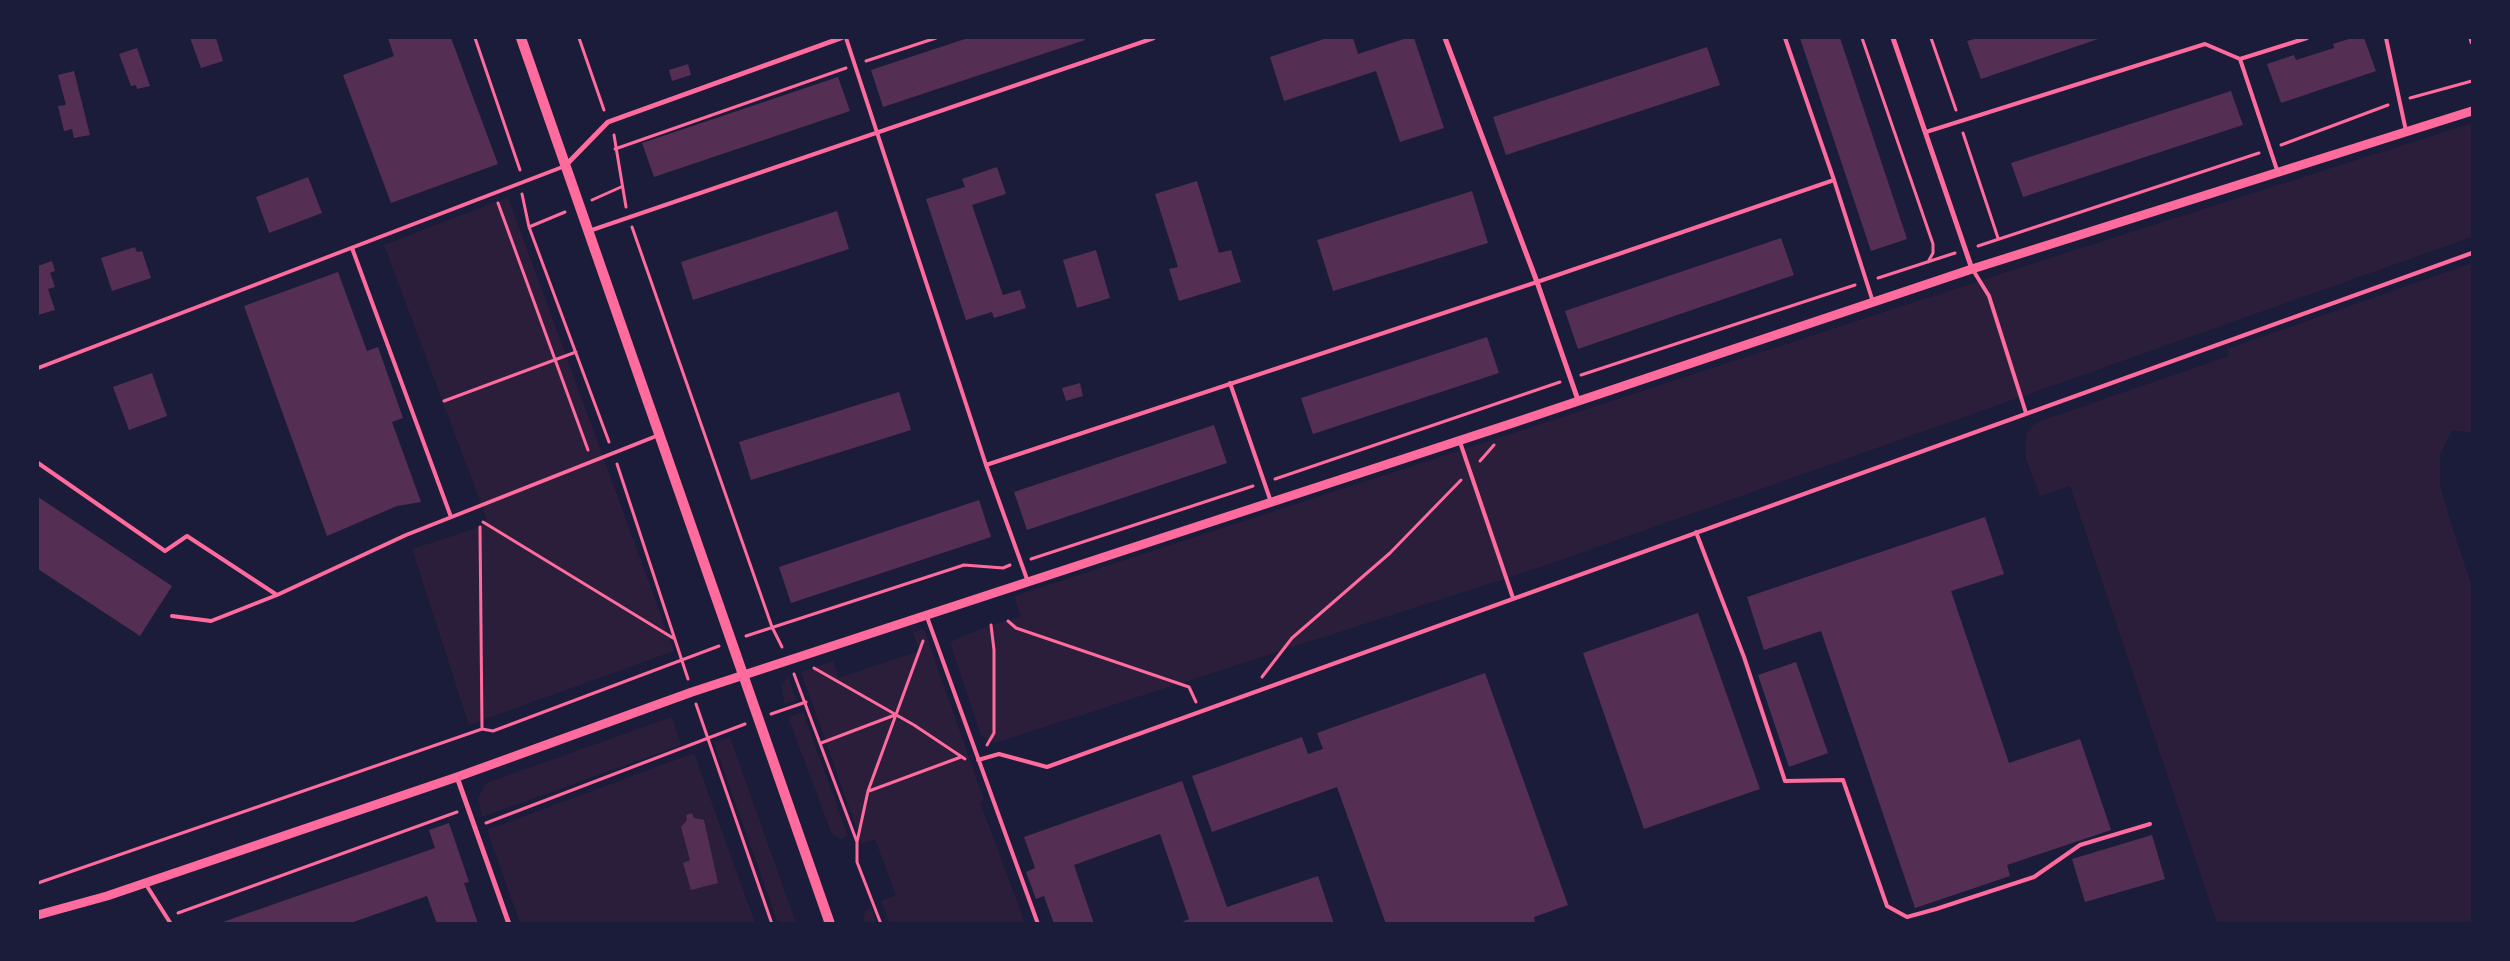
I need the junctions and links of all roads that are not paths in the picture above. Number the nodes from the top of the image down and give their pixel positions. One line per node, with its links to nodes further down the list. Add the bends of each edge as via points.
1 (522, 38): 19 (main road)
2 (841, 38): 19 (street, via 608,122)
3 (846, 38): 18 (lane)
4 (1153, 38): 18 (lane)
5 (1446, 38): 26 (street)
6 (1785, 38): 21 (lane)
7 (1893, 38): 16 (street)
8 (2201, 38): 13 (lane)
9 (2307, 38): 14 (lane)
10 (2386, 38): 17 (lane)
11 (2471, 38): 12 (street)
12 (2472, 42)
13 (2205, 44): 14 (lane); 16 (lane)
14 (2240, 59): 20 (lane)
15 (2472, 111): 17 (street)
16 (1926, 132): 25 (street)
17 (2406, 132): 20 (street)
18 (877, 133): 22 (lane); 35 (lane)
19 (566, 165): 22 (main road); 23 (lane)
20 (2278, 173): 25 (street)
21 (1834, 180): 26 (lane); 27 (lane)
22 (589, 231): 32 (main road)
23 (352, 248): 28 (lane); 37 (lane)
24 (2472, 253): 31 (lane)
25 (1972, 269): 27 (street); 31 (lane, via 1989,296)
26 (1537, 282): 29 (lane); 30 (street)
27 (1873, 302): 30 (street)
28 (38, 368)
29 (1230, 383): 35 (lane); 36 (lane)
30 (1578, 400): 33 (street)
31 (2026, 412): 38 (lane)
32 (661, 434): 37 (lane); 44 (main road)
33 (1460, 440): 36 (street); 41 (lane)
34 (38, 463): 40 (lane, via 165,550 187,536)
35 (986, 465): 39 (lane)
36 (1271, 502): 39 (street)
37 (451, 517): 40 (lane)
38 (1696, 532): 41 (lane); 47 (lane, via 1744,657 1785,781 1843,780 1887,906 1907,917 1936,909 2034,877 2080,846)
39 (1028, 582): 42 (street)
40 (277, 595): 43 (lane, via 211,621)
41 (1513, 598): 45 (lane, via 1047,767 999,754)
42 (927, 614): 44 (street); 45 (lane)
43 (172, 616)
44 (743, 676): 46 (street); 52 (main road)
45 (978, 760): 53 (lane)
46 (457, 777): 48 (street); 51 (street)
47 (2150, 824)
48 (145, 883): 49 (street); 50 (lane)
49 (38, 915)
50 (171, 924)
51 (509, 924)
52 (830, 924)
53 (1038, 924)

